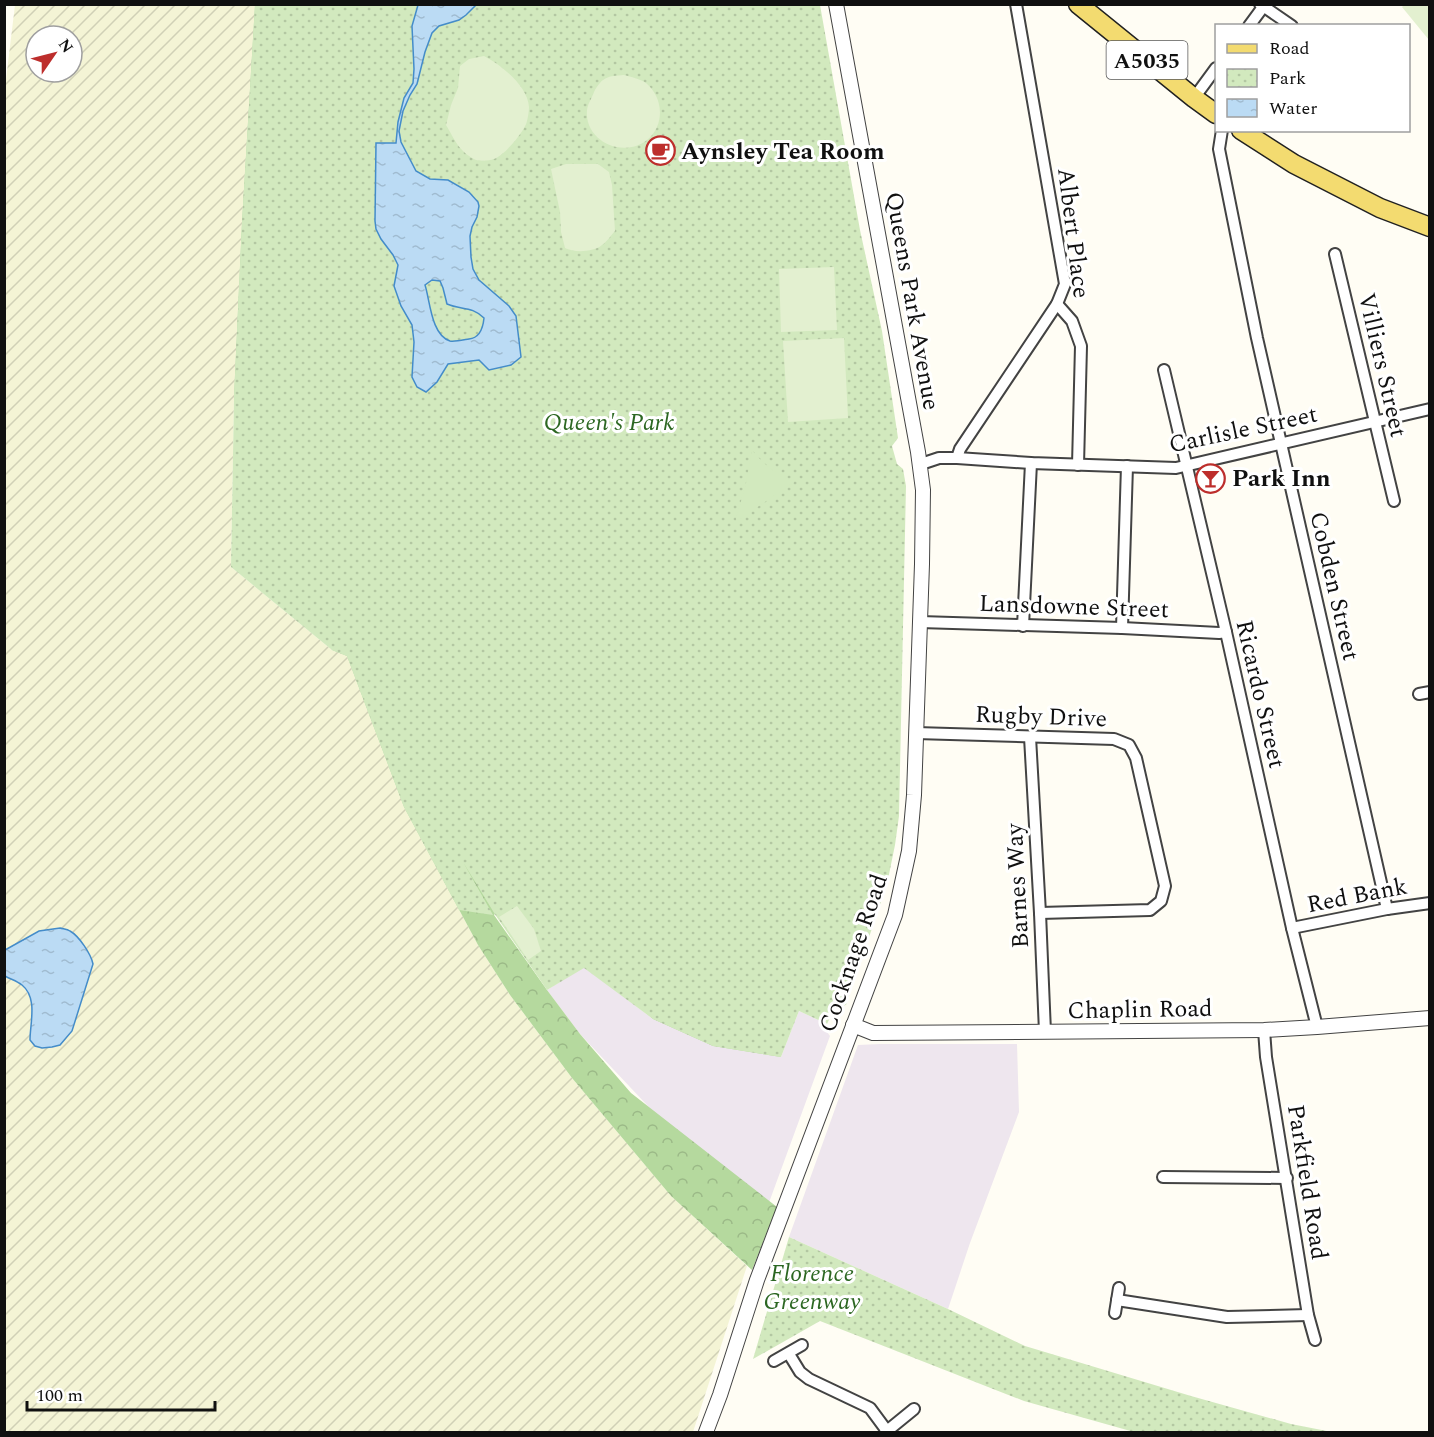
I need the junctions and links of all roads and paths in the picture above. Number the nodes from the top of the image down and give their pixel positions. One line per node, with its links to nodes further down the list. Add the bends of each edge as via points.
1 (836, 4): 21 (street, Queens Park Avenue)
2 (1016, 4): 14 (street, Albert Place, via 1065,284)
3 (1078, 4): 8 (main road, A5035)
4 (1262, 6): 5 (street); 6 (street)
5 (1250, 24)
6 (1289, 24)
7 (1215, 69): 8 (street)
8 (1194, 98): 9 (main road, A5035)
9 (1215, 113)
10 (1222, 132): 18 (street, Cobden Street, via 1219,149)
11 (1244, 132): 12 (main road, via 1294,164)
12 (1429, 230)
13 (1335, 254): 17 (street, Villiers Street)
14 (1057, 304): 19 (street); 22 (street, Albert Place, via 1072,321 1081,346)
15 (1164, 370): 24 (street, Ricardo Street)
16 (1430, 410): 17 (street, Carlisle Street)
17 (1374, 421): 18 (street, Carlisle Street); 25 (street, Villiers Street)
18 (1282, 444): 24 (street, Carlisle Street); 35 (street, Cobden Street)
19 (957, 458): 20 (street, Carlisle Street); 21 (street, Carlisle Street)
20 (1031, 463): 22 (street, Carlisle Street); 29 (street)
21 (921, 464): 28 (street, Cocknage Road)
22 (1077, 465): 23 (street, Carlisle Street)
23 (1127, 466): 24 (street, Carlisle Street); 30 (street)
24 (1187, 466): 31 (street, Ricardo Street)
25 (1390, 486): 26 (street); 27 (street, Villiers Street)
26 (1377, 488)
27 (1394, 501)
28 (920, 622): 29 (street, Lansdowne Street); 32 (street, Cocknage Road)
29 (1023, 626): 30 (street, Lansdowne Street)
30 (1122, 628): 31 (street, Lansdowne Street)
31 (1226, 632): 37 (street, Ricardo Street)
32 (916, 733): 33 (street, Rugby Drive); 39 (street, Cocknage Road, via 909,851 895,915)
33 (1030, 737): 36 (street, Barnes Way); 36 (street, Rugby Drive, via 1114,739 1129,745 1136,758 1165,886 1161,901 1150,910)
34 (1430, 903): 35 (street, Red Bank)
35 (1387, 909): 37 (street, Red Bank)
36 (1040, 913): 42 (street, Barnes Way)
37 (1292, 928): 40 (street, Ricardo Street)
38 (1430, 1018): 40 (street, Chaplin Road)
39 (853, 1025): 42 (street, Chaplin Road, via 873,1033); 54 (street, Cocknage Road, via 766,1255)
40 (1317, 1027): 41 (street, Chaplin Road)
41 (1264, 1029): 42 (street, Chaplin Road); 44 (street, Parkfield Road)
42 (1045, 1032)
43 (1163, 1177): 44 (street)
44 (1287, 1178): 48 (street, Parkfield Road)
45 (1119, 1288): 46 (street)
46 (1117, 1300): 47 (street); 48 (street, via 1227,1317)
47 (1115, 1313)
48 (1308, 1315): 49 (street, Parkfield Road)
49 (1316, 1340)
50 (802, 1345): 51 (street)
51 (789, 1354): 52 (street); 55 (street, via 809,1379 870,1407)
52 (774, 1361)
53 (914, 1409): 55 (street)
54 (706, 1432)
55 (886, 1432)

